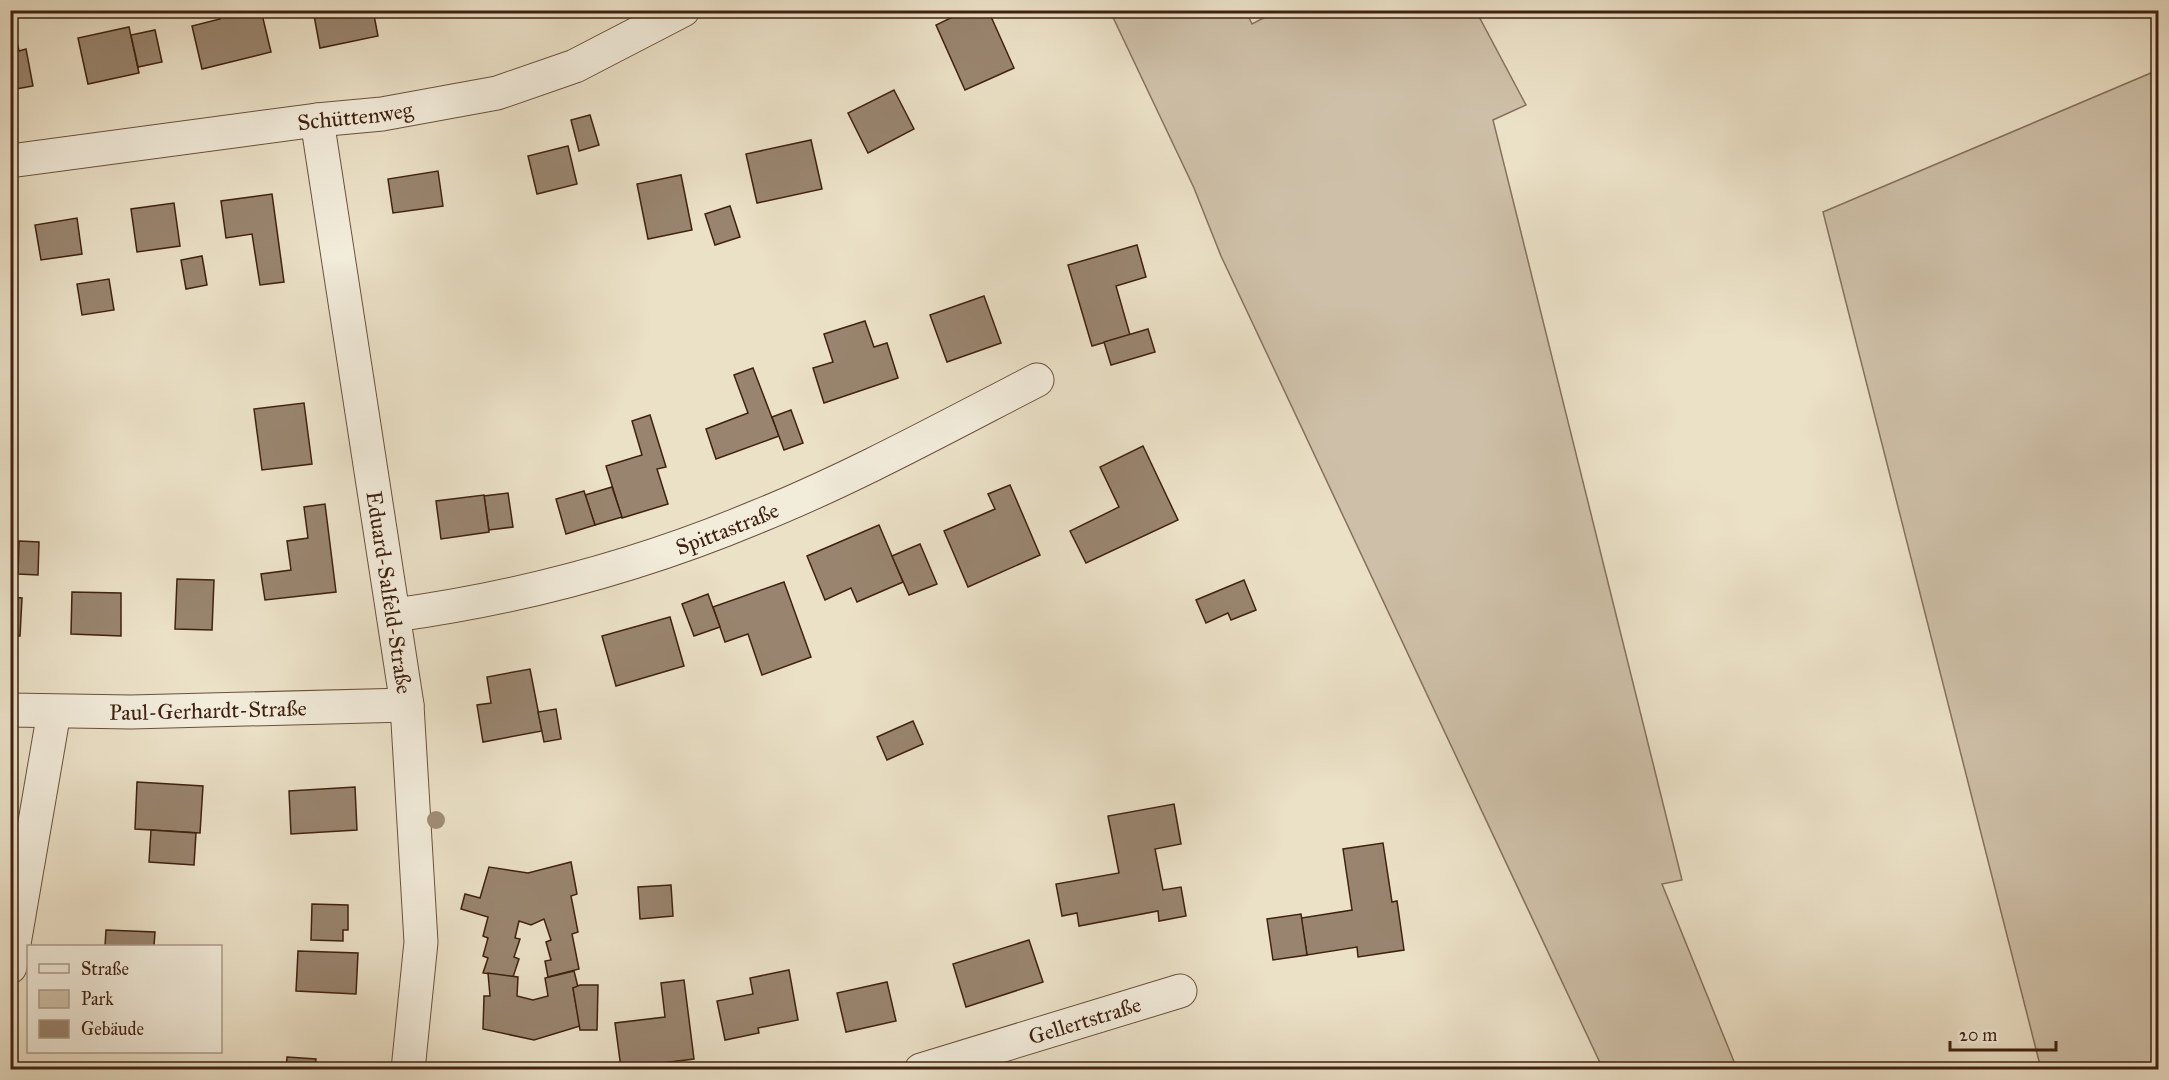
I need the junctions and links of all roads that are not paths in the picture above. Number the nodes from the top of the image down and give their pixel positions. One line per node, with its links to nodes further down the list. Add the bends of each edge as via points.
1 (683, 10): 2 (street, Schüttenweg, via 575,66 497,93 382,114)
2 (317, 120): 3 (street, Schüttenweg); 5 (street, Eduard-Salfeld-Straße)
3 (10, 161)
4 (1037, 380): 5 (street, Spittastraße, via 797,499 661,553 563,583 459,606)
5 (395, 615): 6 (street, Eduard-Salfeld-Straße)
6 (407, 705): 8 (street, Paul-Gerhardt-Straße); 11 (street, Eduard-Salfeld-Straße, via 421,942)
7 (10, 710): 8 (street, Paul-Gerhardt-Straße)
8 (54, 712): 9 (street)
9 (10, 967)
10 (1180, 991): 12 (street, Gellertstraße)
11 (408, 1070)
12 (921, 1070)

